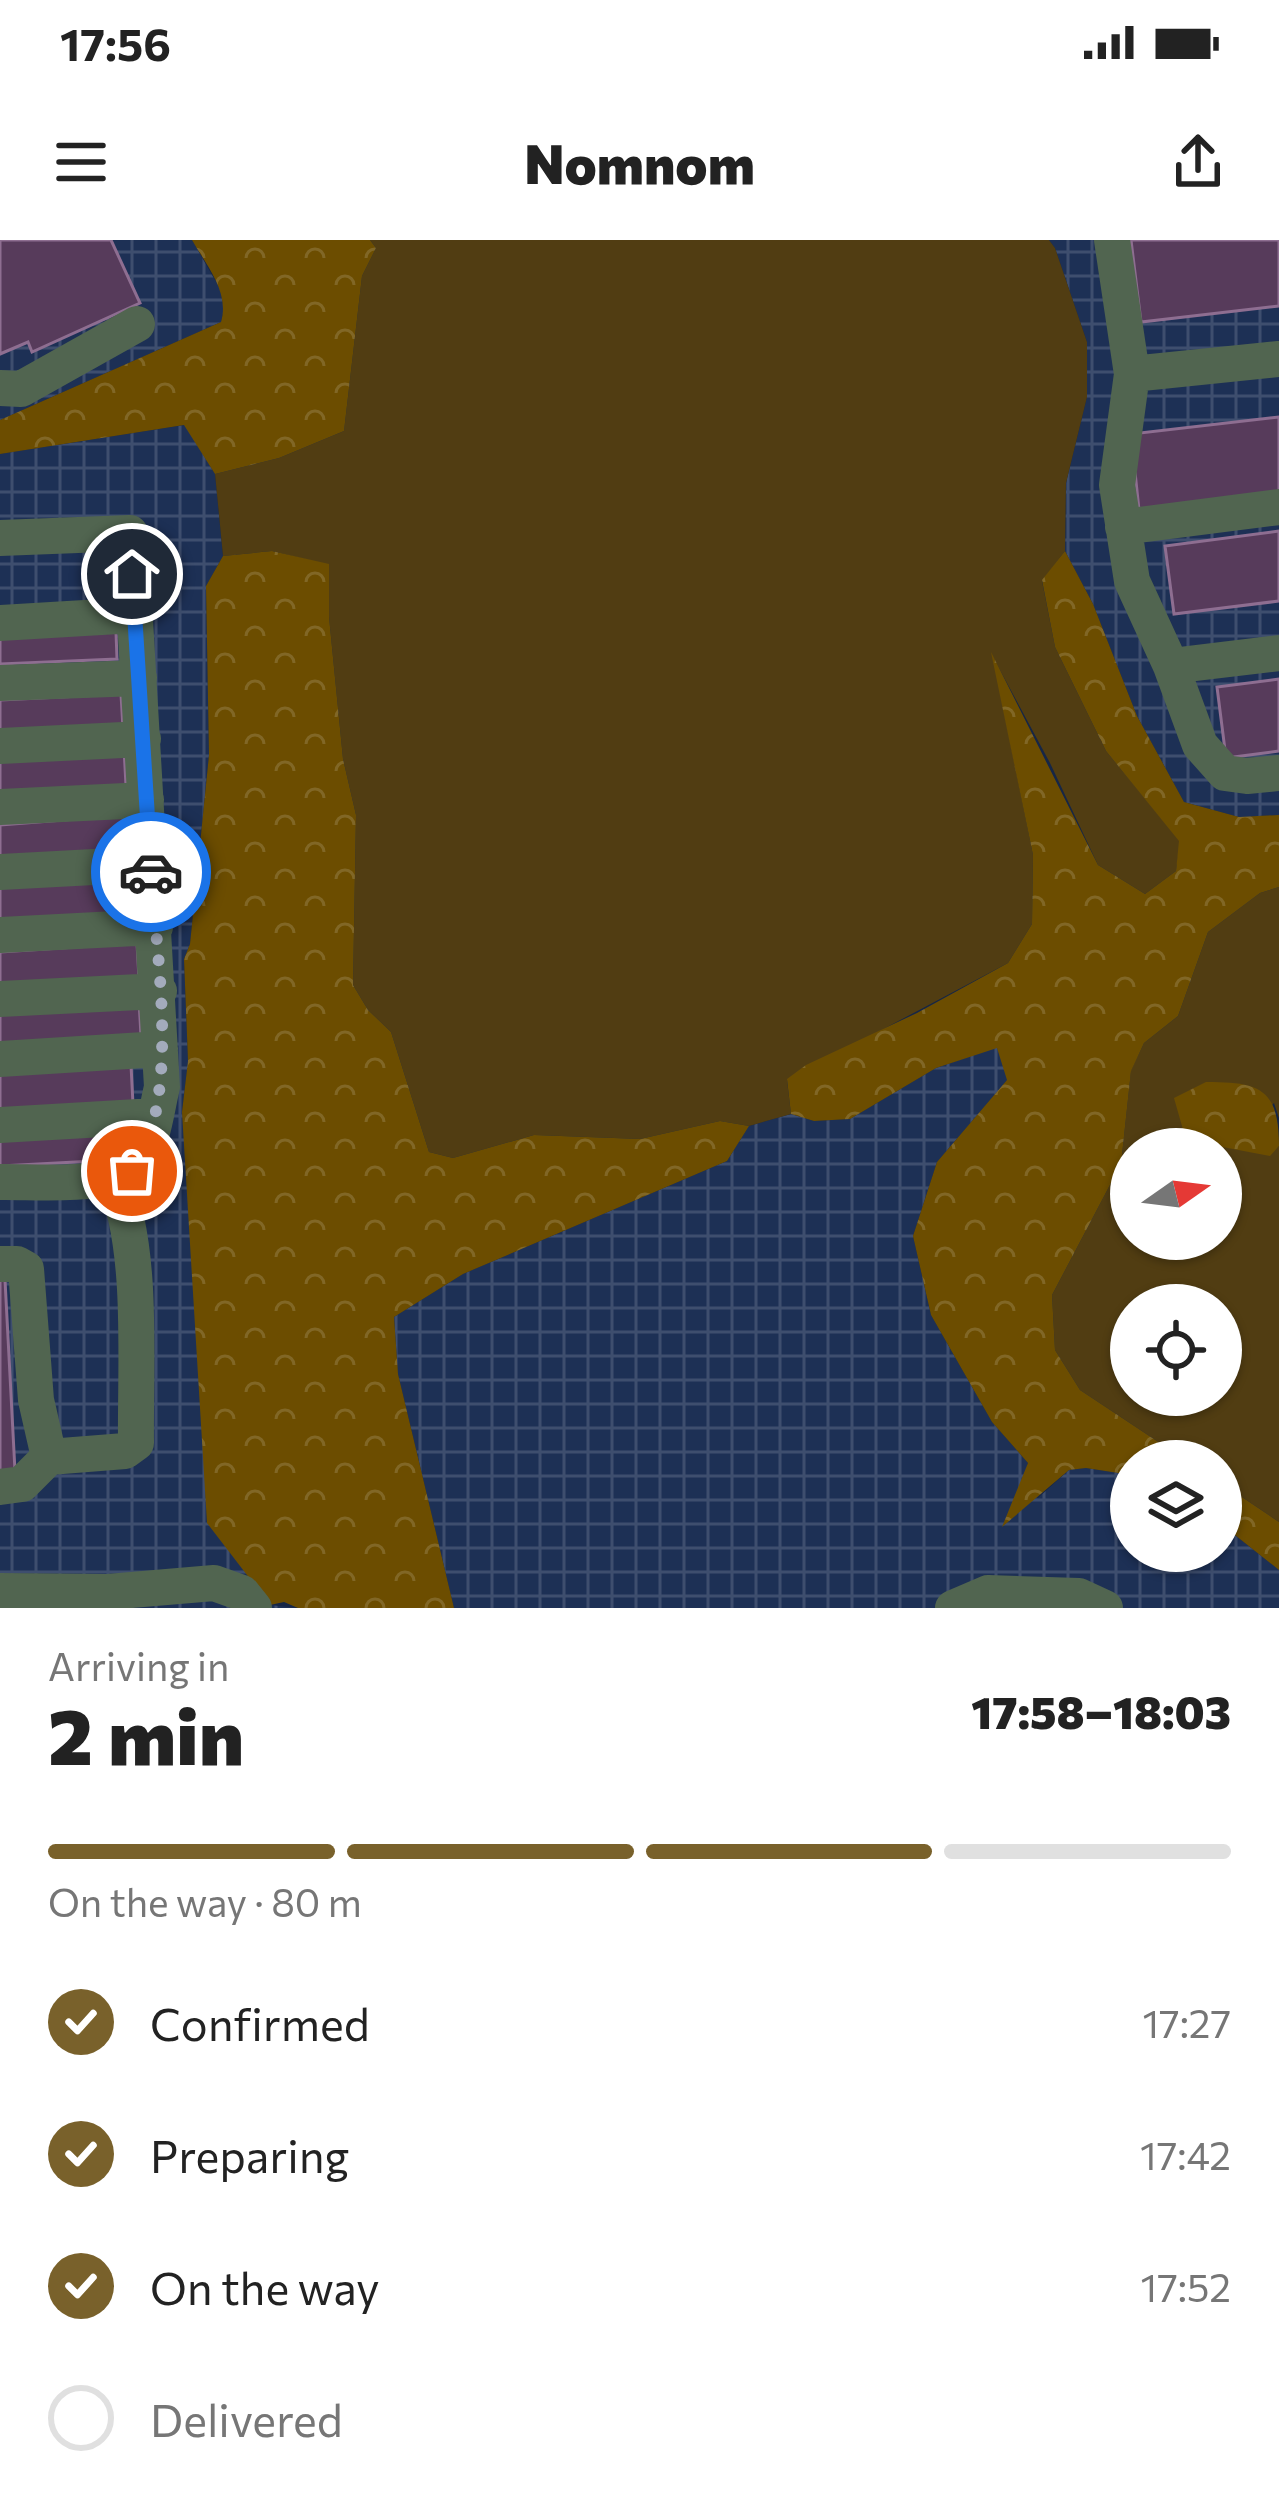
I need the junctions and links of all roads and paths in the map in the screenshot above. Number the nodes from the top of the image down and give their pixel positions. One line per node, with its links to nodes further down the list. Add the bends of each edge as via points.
1 (1112, 240): 4 (lane)
2 (136, 324): 5 (lane, via 21,389)
3 (1279, 359): 4 (lane)
4 (1132, 374): 7 (lane, via 1117,485)
5 (0, 388)
6 (1279, 507): 7 (lane)
7 (1124, 526): 12 (lane, via 1132,581)
8 (0, 538): 9 (lane, via 130,533)
9 (135, 615): 10 (lane); 13 (lane)
10 (0, 623)
11 (1279, 652): 12 (lane)
12 (1171, 666): 17 (lane, via 1200,745 1225,773)
13 (139, 678): 14 (lane); 15 (lane)
14 (0, 683)
15 (142, 739): 16 (lane); 18 (lane)
16 (0, 746)
17 (1279, 772)
18 (146, 800): 19 (lane); 20 (lane)
19 (0, 807)
20 (150, 864): 21 (lane); 22 (lane)
21 (0, 872)
22 (154, 927): 23 (lane); 24 (lane)
23 (0, 935)
24 (159, 991): 25 (lane); 26 (lane)
25 (0, 999)
26 (160, 1049): 27 (lane); 28 (lane)
27 (0, 1059)
28 (154, 1116): 29 (lane); 30 (lane, via 146,1152)
29 (0, 1125)
30 (115, 1178): 31 (lane); 33 (lane, via 135,1301 136,1443 125,1451)
31 (0, 1181)
32 (0, 1264): 33 (lane, via 26,1269 36,1400)
33 (49, 1456): 34 (lane, via 22,1484)
34 (0, 1486)
35 (0, 1591): 36 (lane, via 214,1583 242,1593)
36 (254, 1608)
37 (953, 1608): 38 (lane, via 988,1593 1079,1596)
38 (1105, 1608)

